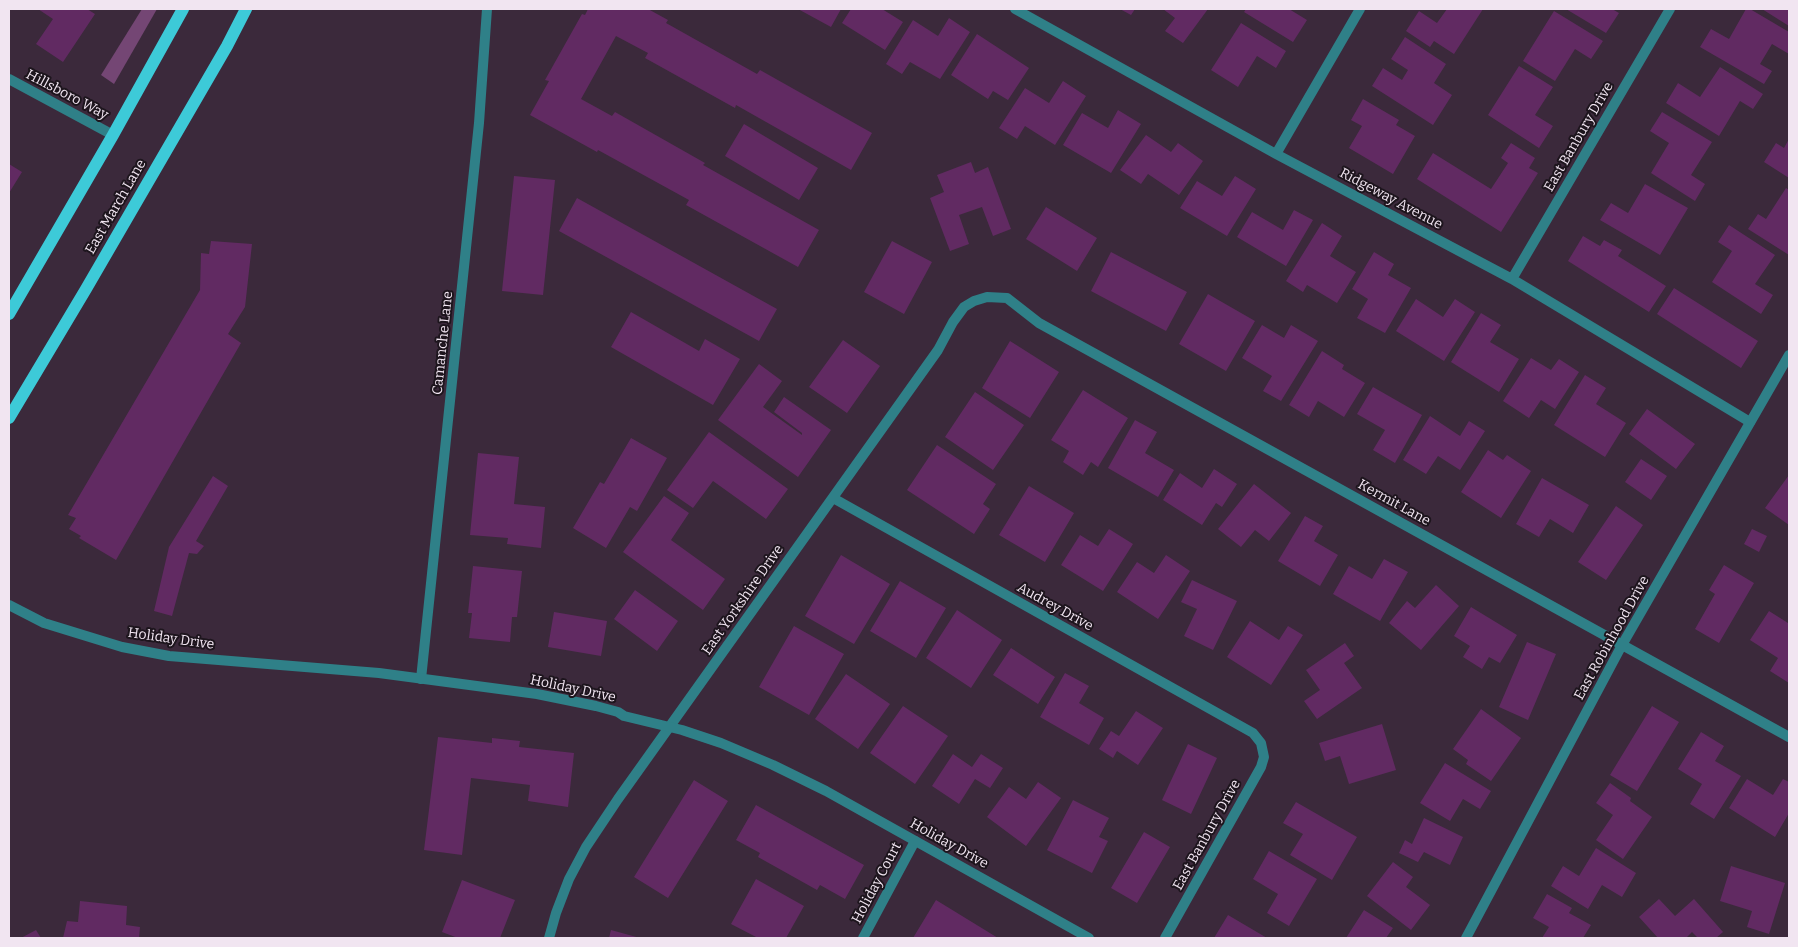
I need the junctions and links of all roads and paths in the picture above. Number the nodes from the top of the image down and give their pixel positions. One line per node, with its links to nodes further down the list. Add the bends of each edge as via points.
1 (183, 9): 8 (main road)
2 (246, 9): 14 (main road, East March Lane)
3 (488, 9): 19 (street, Camanche Lane)
4 (1015, 9): 9 (street, Ridgeway Avenue)
5 (1360, 9): 9 (street)
6 (1670, 9): 10 (street, East Banbury Drive)
7 (9, 79): 8 (street, Hillsboro Way)
8 (113, 135): 12 (main road)
9 (1276, 154): 10 (street, Ridgeway Avenue)
10 (1512, 279): 15 (street, Ridgeway Avenue)
11 (987, 297): 16 (street, East Yorkshire Drive, via 974,301 958,314 938,350); 18 (street, Kermit Lane, via 1007,298 1039,323)
12 (9, 314)
13 (1789, 355): 15 (street, East Robinhood Drive)
14 (9, 418)
15 (1750, 422): 18 (street, East Robinhood Drive)
16 (832, 498): 20 (street, East Yorkshire Drive); 22 (street, Audrey Drive, via 1253,733)
17 (9, 605): 19 (street, Holiday Drive, via 44,622 150,653 379,672)
18 (1622, 646): 21 (street, Kermit Lane); 28 (street, East Robinhood Drive)
19 (422, 679): 20 (street, Holiday Drive, via 537,694 596,706)
20 (668, 728): 23 (street, Holiday Drive, via 721,743 773,765); 24 (street, East Yorkshire Drive, via 586,847 556,913)
21 (1789, 737)
22 (1261, 743): 27 (street, East Banbury Drive, via 1264,756 1261,767)
23 (915, 841): 25 (street, Holiday Court); 26 (street, Holiday Drive)
24 (549, 938)
25 (863, 938)
26 (1089, 938)
27 (1165, 938)
28 (1466, 938)

